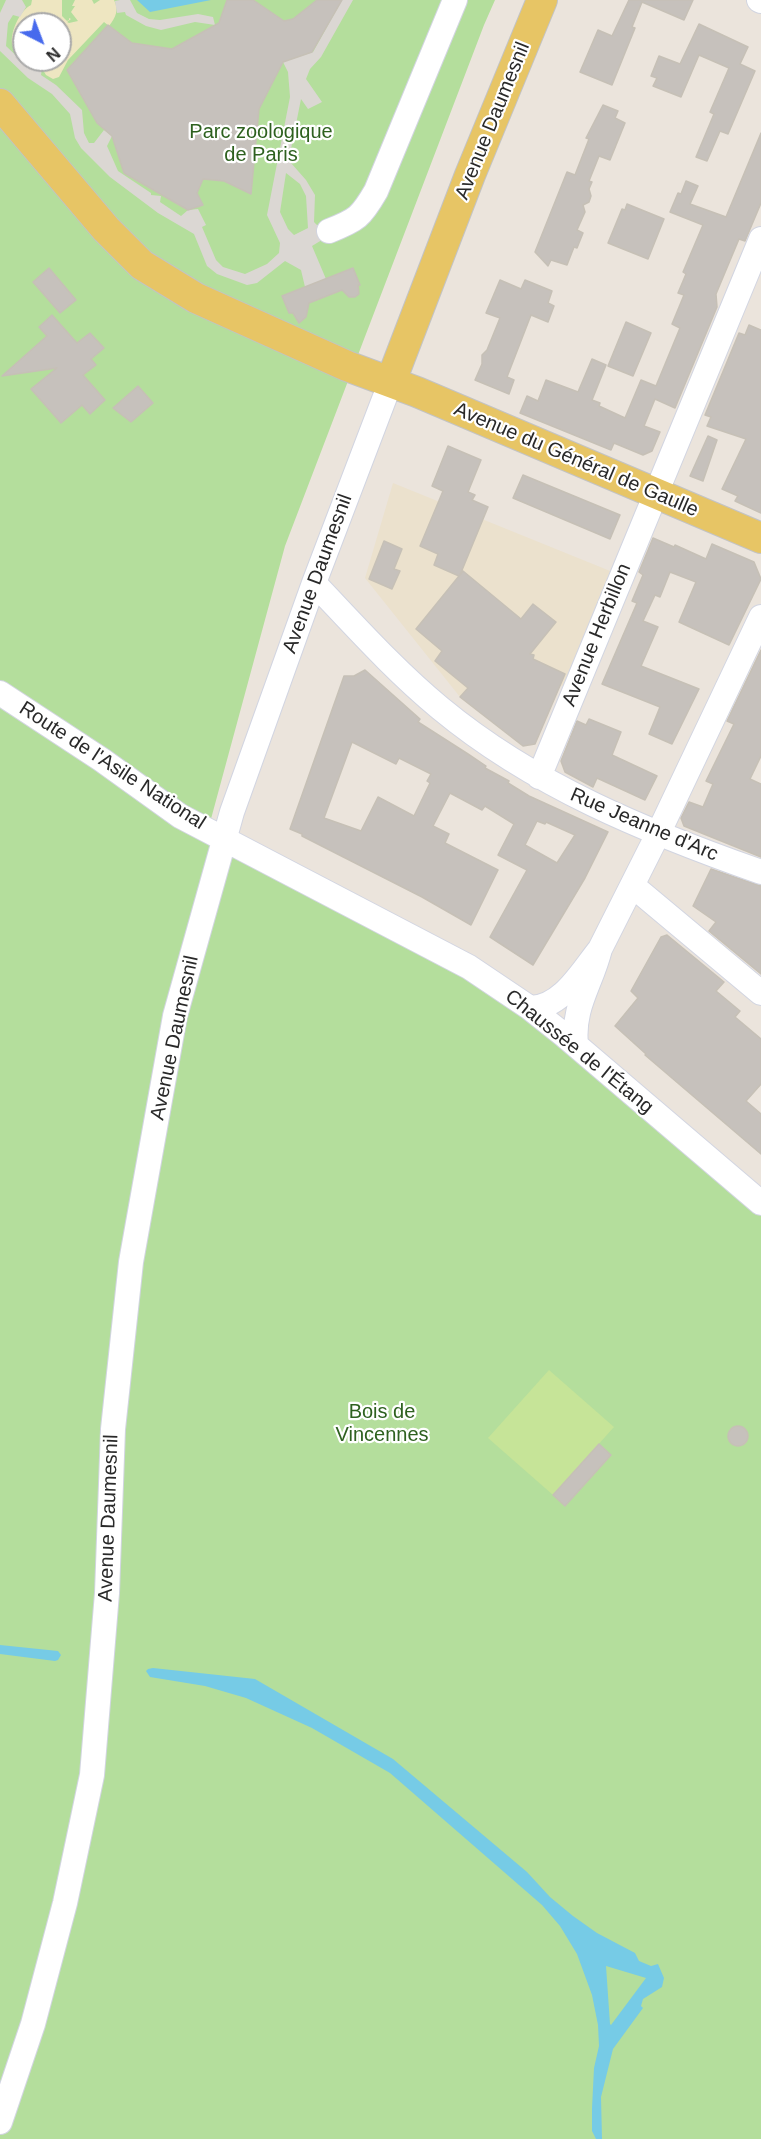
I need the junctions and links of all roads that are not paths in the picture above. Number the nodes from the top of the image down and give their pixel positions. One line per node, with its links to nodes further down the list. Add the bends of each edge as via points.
1 (455, 0): 4 (street, via 376,191 361,215)
2 (542, 0): 6 (main road, Avenue Daumesnil)
3 (0, 104): 6 (main road, Avenue du Général de Gaulle, via 106,229 142,264 225,312 347,366)
4 (329, 231)
5 (761, 240): 7 (street, Avenue Herbillon)
6 (391, 381): 7 (main road, Avenue du Général de Gaulle); 9 (street, Avenue Daumesnil)
7 (656, 492): 8 (main road, Avenue du Général de Gaulle); 12 (street, Avenue Herbillon)
8 (761, 538)
9 (314, 583): 12 (street, Rue Jeanne d'Arc, via 433,702); 14 (street, Avenue Daumesnil)
10 (761, 617): 13 (street)
11 (0, 693): 14 (street, Route de l'Asile National, via 180,816)
12 (539, 777): 13 (street, Rue Jeanne d'Arc)
13 (658, 834): 15 (street, Rue Jeanne d'Arc); 16 (street)
14 (224, 838): 19 (street, Chaussée de l'Étang, via 469,967); 22 (street, Avenue Daumesnil, via 175,1016 132,1262 113,1430 107,1593 92,1776 33,2024)
15 (761, 872)
16 (633, 885): 17 (street); 18 (street)
17 (600, 949): 19 (street, via 560,996); 20 (street, via 576,1017)
18 (761, 993)
19 (530, 1008): 20 (street, Chaussée de l'Étang)
20 (576, 1045): 21 (street, Chaussée de l'Étang)
21 (761, 1203)
22 (0, 2122)

